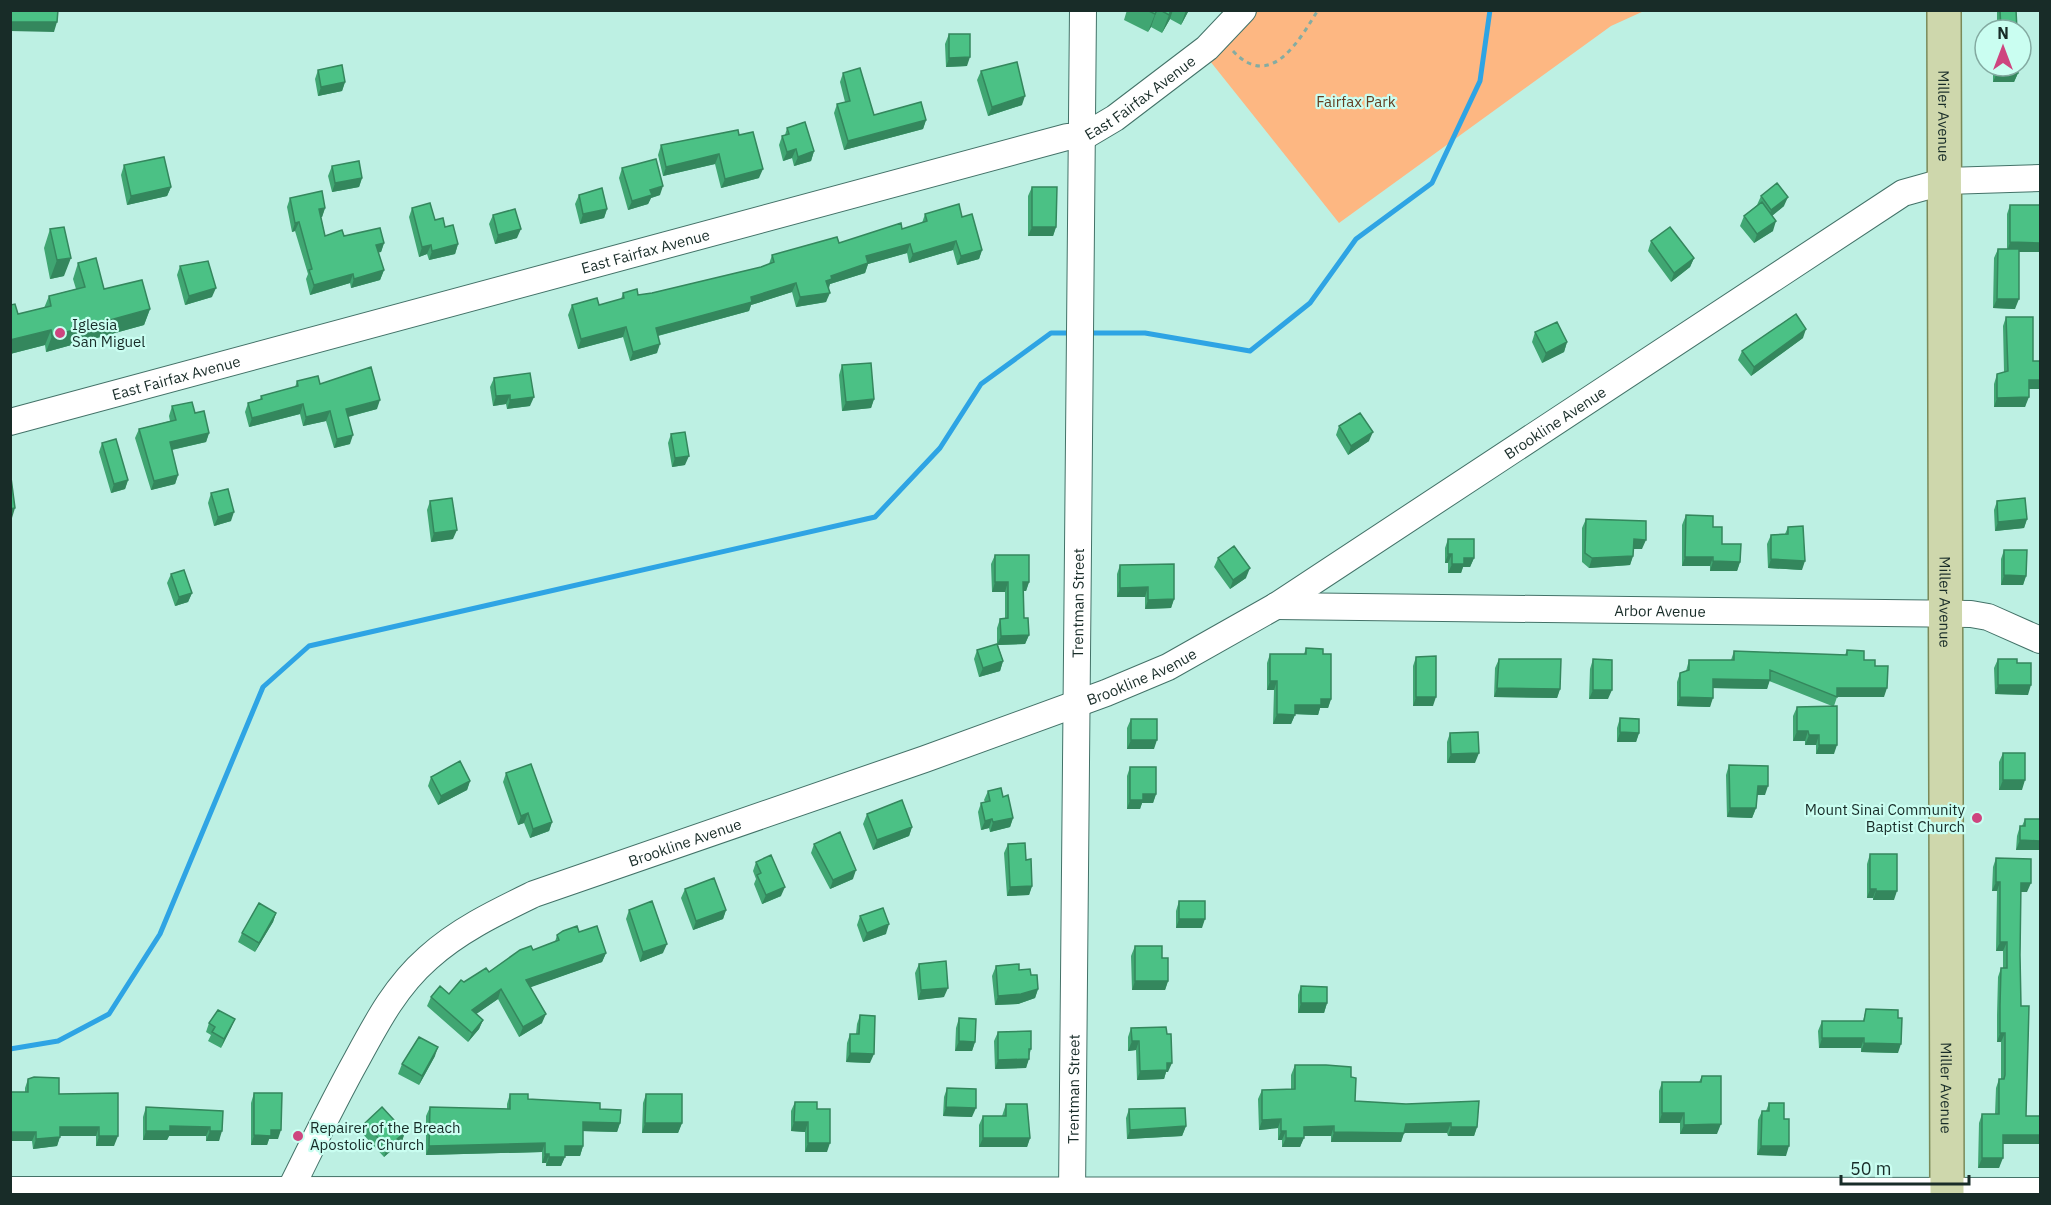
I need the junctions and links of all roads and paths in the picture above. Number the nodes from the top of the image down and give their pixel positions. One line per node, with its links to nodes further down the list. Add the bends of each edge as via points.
1 (1083, 10): 6 (street, Trentman Street)
2 (1243, 10): 5 (street, East Fairfax Avenue)
3 (1318, 10): 5 (path, via 1291,53 1269,64 1245,60)
4 (1944, 10): 8 (main road, Miller Avenue)
5 (1219, 36): 6 (street, East Fairfax Avenue, via 1114,118)
6 (1083, 137): 9 (street, East Fairfax Avenue, via 1055,140); 13 (street, Trentman Street)
7 (2040, 178): 8 (street, Brookline Avenue)
8 (1946, 181): 10 (street, Brookline Avenue, via 1903,194 1873,211); 11 (main road, Miller Avenue)
9 (10, 422)
10 (1276, 606): 11 (street, Arbor Avenue); 13 (street, Brookline Avenue, via 1168,667)
11 (1945, 614): 12 (street, Arbor Avenue, via 1988,617); 18 (main road, Miller Avenue)
12 (2040, 640)
13 (1075, 704): 15 (street, Brookline Avenue, via 534,894 453,938 405,981 381,1015); 17 (street, Trentman Street)
14 (10, 1190): 15 (street)
15 (290, 1190): 17 (street)
16 (2040, 1191): 18 (street)
17 (1072, 1192): 18 (street)
18 (1947, 1193)

